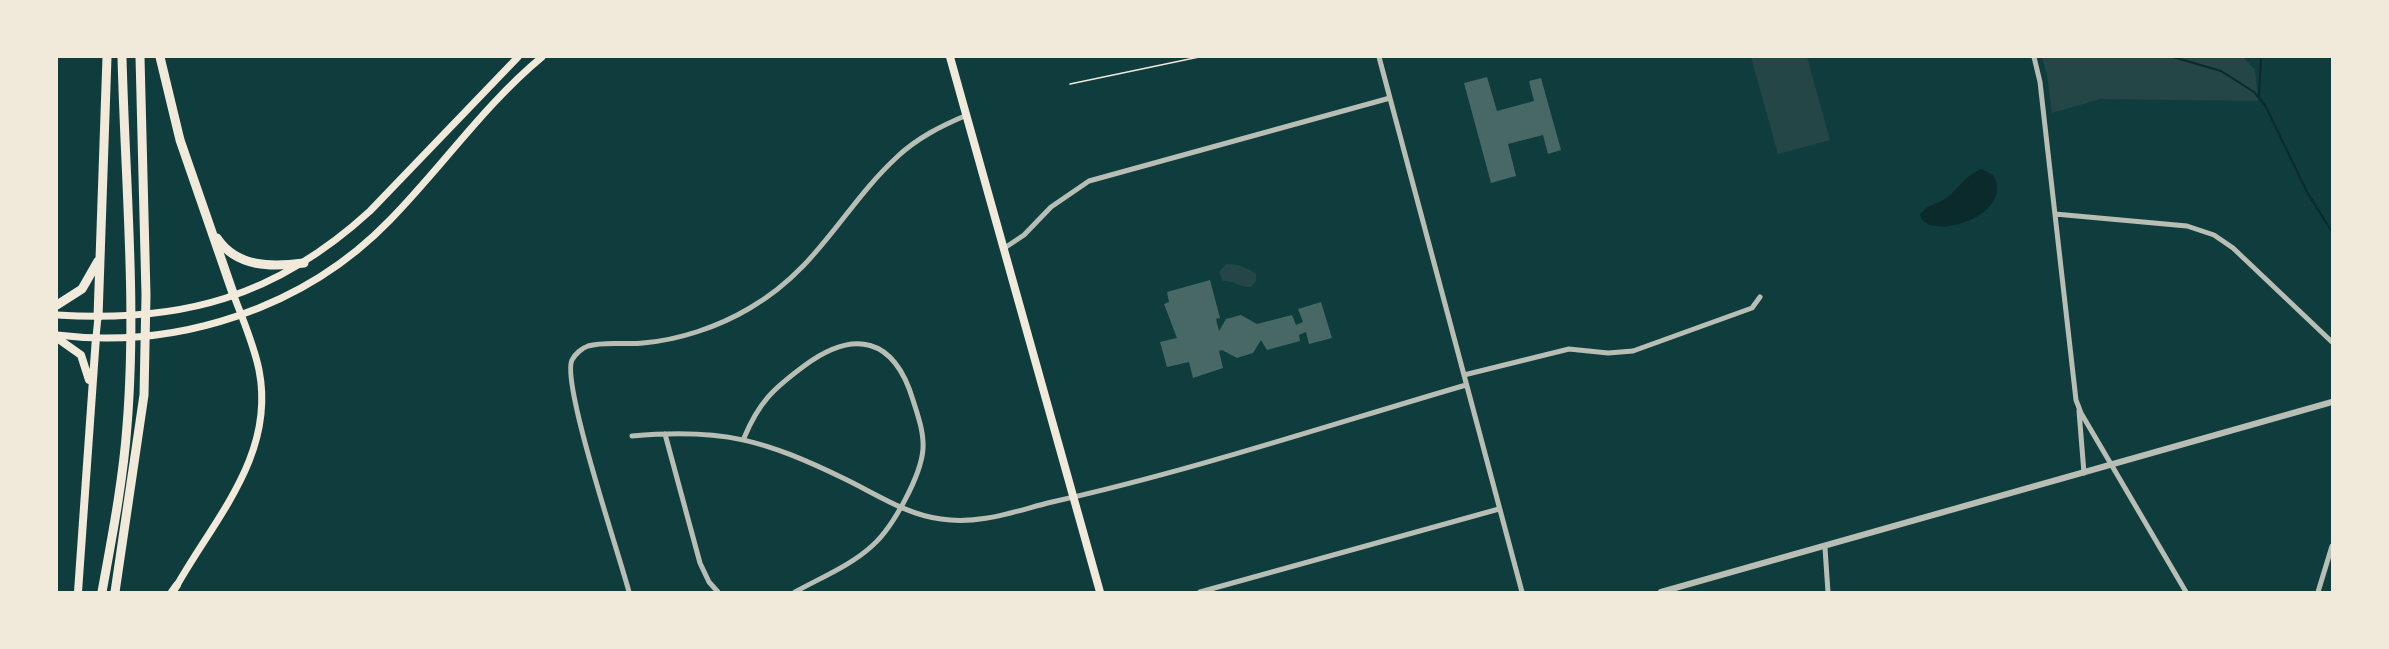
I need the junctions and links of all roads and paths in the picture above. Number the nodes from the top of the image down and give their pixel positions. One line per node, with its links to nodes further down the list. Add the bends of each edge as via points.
1 (107, 57): 19 (highway)
2 (122, 57): 47 (highway, via 129,228 129,372 126,437)
3 (140, 57): 48 (highway, via 146,295 144,394)
4 (160, 57): 17 (highway, via 180,140)
5 (518, 57): 11 (main road)
6 (542, 57): 13 (main road)
7 (950, 57): 15 (main road)
8 (1199, 57): 12 (path)
9 (1379, 57): 14 (street)
10 (2034, 57): 16 (street)
11 (493, 82): 13 (main road); 20 (main road, via 370,212)
12 (1070, 84)
13 (504, 94): 25 (main road, via 368,242 310,284)
14 (1390, 98): 18 (street, via 1097,178 1051,207 1024,235); 30 (street)
15 (967, 115): 18 (main road); 49 (street, via 933,130 910,146 886,168 804,268 741,314 666,339 595,345 582,349 572,361 570,374 579,420)
16 (2055, 214): 29 (street, via 2187,226 2214,235 2233,248); 34 (street)
17 (211, 229): 20 (highway, via 227,250 248,262 271,266); 21 (highway)
18 (1003, 249): 40 (main road)
19 (100, 256): 23 (highway, via 82,289); 26 (highway)
20 (304, 263): 21 (main road)
21 (234, 296): 25 (main road); 26 (main road, via 167,313)
22 (1760, 297): 30 (street, via 1752,308 1633,351 1569,349)
23 (57, 305)
24 (57, 315): 26 (main road)
25 (241, 315): 28 (main road, via 166,333); 45 (main road, via 260,373 258,433 237,490)
26 (98, 316): 28 (main road)
27 (57, 337): 28 (main road); 33 (highway, via 76,349 86,364)
28 (96, 338): 33 (highway)
29 (2332, 342)
30 (1464, 375): 31 (street)
31 (1466, 385): 40 (street); 42 (street)
32 (2332, 402): 38 (street)
33 (92, 404): 46 (highway)
34 (2078, 407): 38 (street); 39 (street)
35 (665, 434): 36 (street); 37 (street, via 686,432); 50 (street, via 700,563)
36 (632, 436)
37 (744, 438): 41 (street, via 792,453); 41 (street, via 768,394 820,354 849,344 878,348 905,374 922,434 917,471)
38 (2114, 466): 39 (street); 57 (street)
39 (2084, 473): 44 (street)
40 (1073, 500): 41 (street, via 994,518 966,520 933,518); 52 (main road)
41 (900, 506): 51 (street, via 887,530 867,550)
42 (1499, 509): 53 (street); 54 (street)
43 (2332, 546): 58 (street)
44 (1825, 548): 55 (street); 56 (street)
45 (174, 590)
46 (78, 592)
47 (102, 592)
48 (115, 592)
49 (629, 592)
50 (718, 592)
51 (795, 592)
52 (1100, 592)
53 (1200, 592)
54 (1522, 592)
55 (1661, 592)
56 (1827, 592)
57 (2186, 592)
58 (2318, 592)

